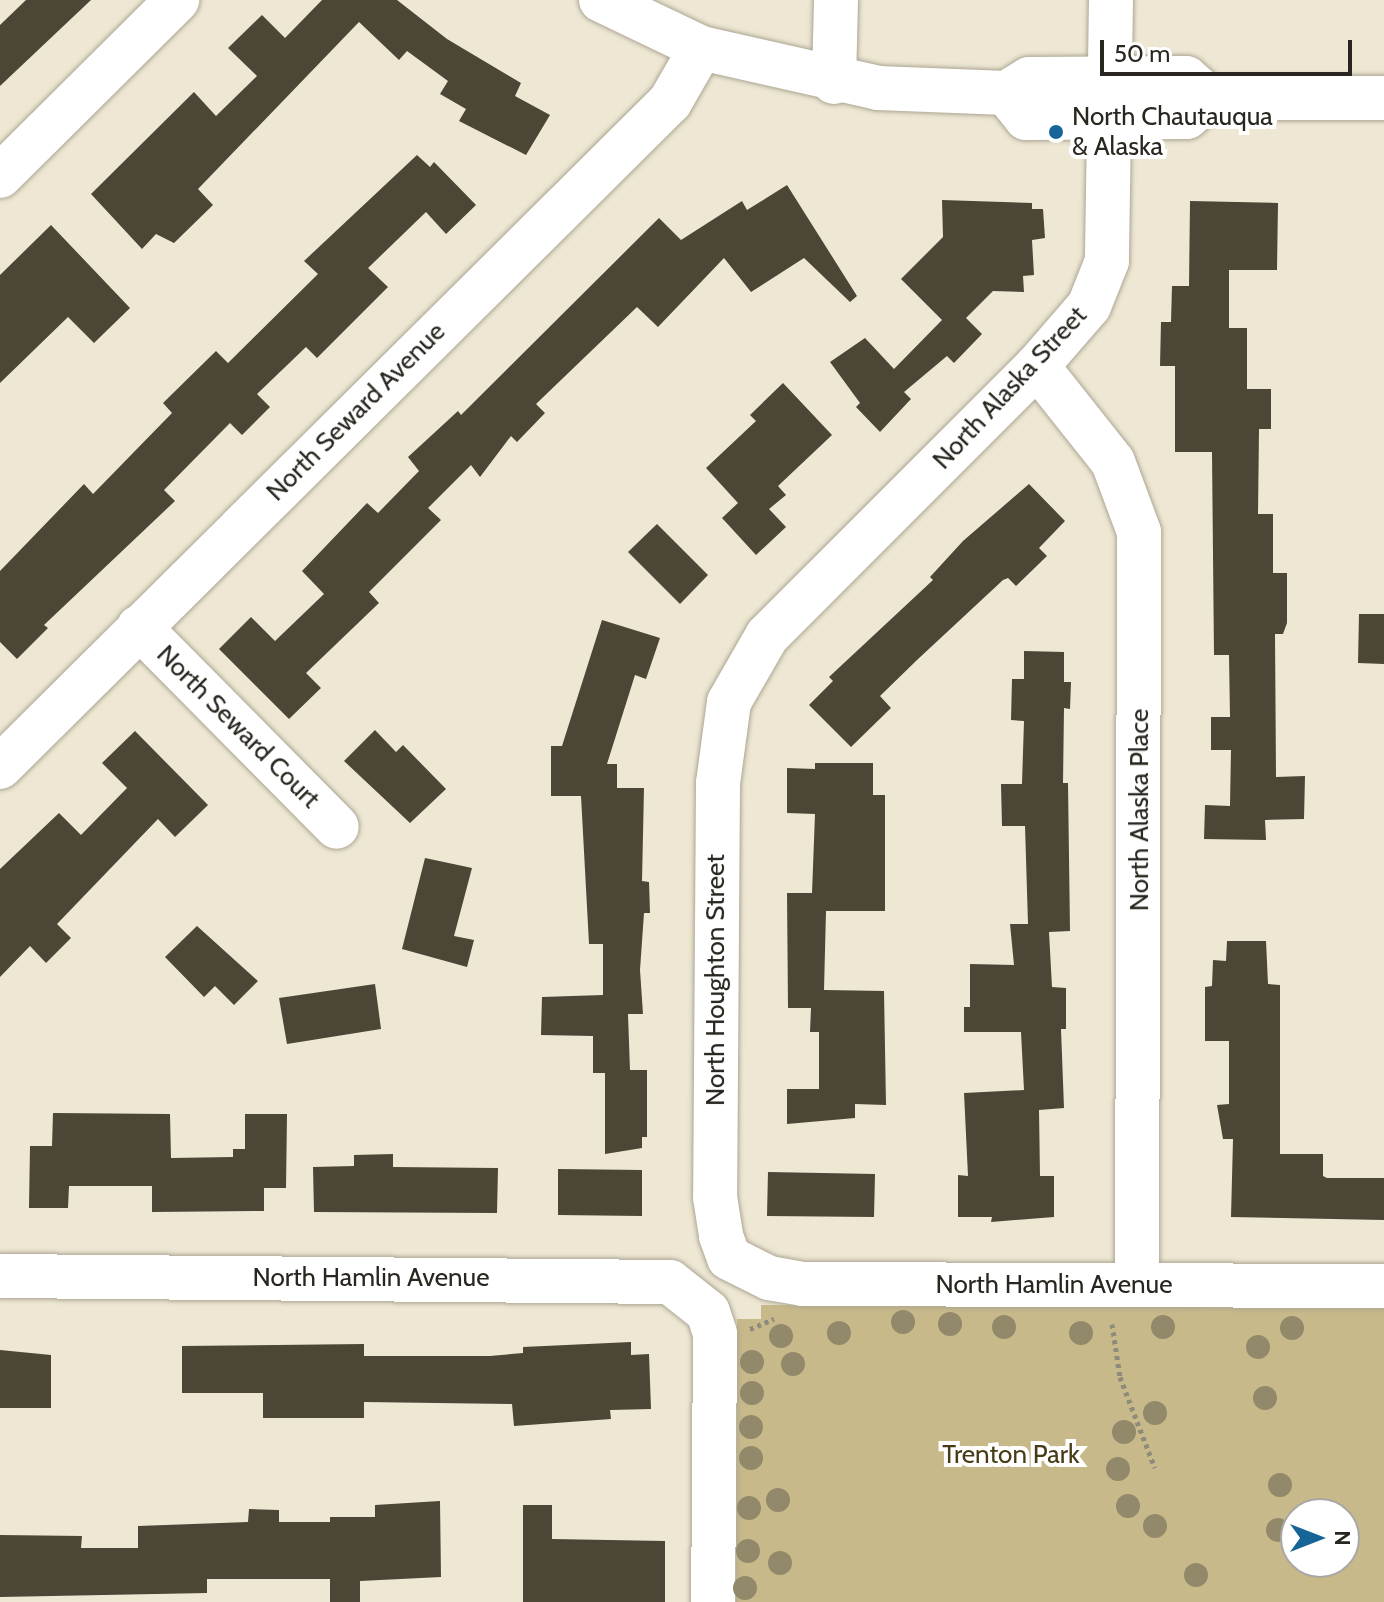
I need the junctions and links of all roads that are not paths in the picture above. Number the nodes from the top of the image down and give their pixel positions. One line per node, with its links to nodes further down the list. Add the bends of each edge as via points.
1 (177, 0): 9 (street)
2 (601, 0): 5 (street)
3 (836, 0): 6 (street)
4 (1111, 0): 7 (street, North Alaska Street)
5 (701, 48): 6 (street); 11 (street, North Seward Avenue, via 670,102)
6 (834, 82): 7 (street, via 1006,93 1026,118)
7 (1110, 98): 8 (street, via 1187,117 1209,98); 10 (street, North Alaska Street, via 1109,235 1102,282 1073,329)
8 (1384, 98)
9 (0, 176)
10 (1037, 366): 12 (street, North Alaska Street, via 767,636); 17 (street, North Alaska Place, via 1113,462 1139,532)
11 (139, 627): 13 (street, North Seward Avenue); 14 (street, North Seward Court)
12 (729, 702): 15 (street, North Houghton Street, via 718,783 715,1197)
13 (0, 767)
14 (337, 827)
15 (729, 1258): 17 (street, North Hamlin Avenue, via 769,1278 802,1284)
16 (0, 1276): 19 (street, North Hamlin Avenue, via 670,1282 708,1312 715,1334)
17 (1125, 1285): 18 (street, North Hamlin Avenue)
18 (1384, 1286)
19 (713, 1602)

